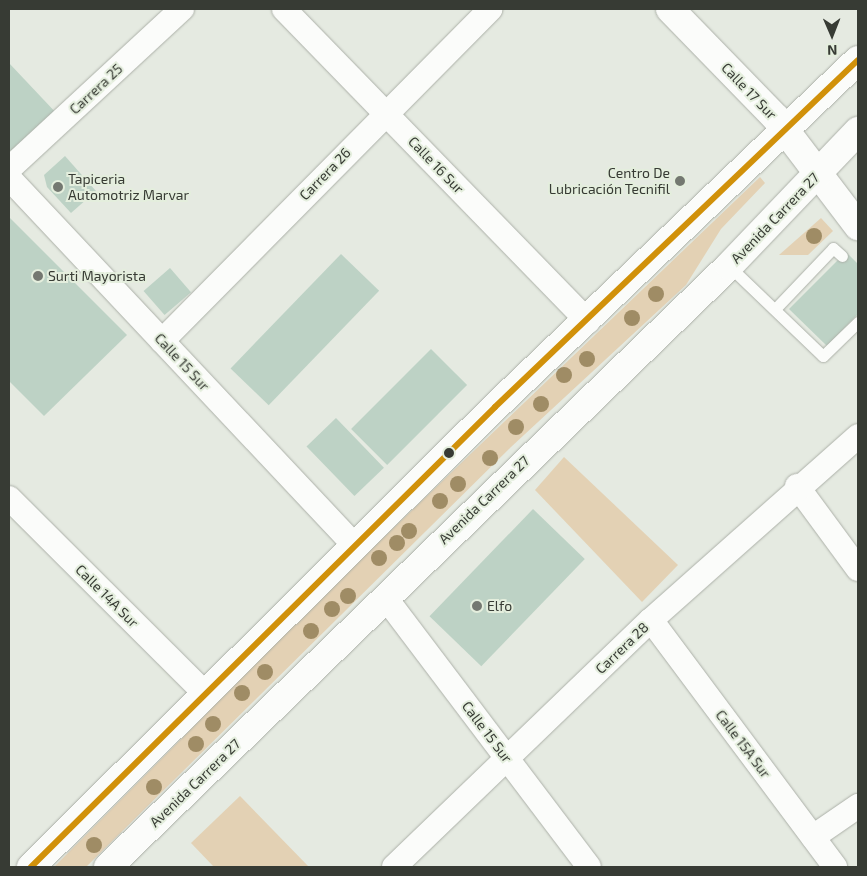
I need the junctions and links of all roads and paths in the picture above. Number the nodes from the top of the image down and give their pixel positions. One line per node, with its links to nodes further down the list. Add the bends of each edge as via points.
1 (182, 9): 9 (street, Carrera 25)
2 (284, 9): 6 (street, Calle 16 Sur)
3 (491, 9): 6 (street, Carrera 26)
4 (670, 9): 7 (main road, Calle 17 Sur)
5 (858, 60): 7 (main road)
6 (385, 113): 16 (street, Calle 16 Sur); 18 (street, Carrera 26)
7 (786, 130): 10 (main road, Calle 17 Sur); 16 (main road)
8 (858, 131): 10 (main road, Avenida Carrera 27)
9 (9, 169)
10 (819, 173): 12 (main road, Calle 17 Sur); 14 (main road, Avenida Carrera 27)
11 (9, 178): 18 (street, Calle 15 Sur)
12 (858, 226)
13 (842, 256): 15 (lane, via 833,248)
14 (729, 266): 15 (lane); 24 (main road, Avenida Carrera 27)
15 (775, 309): 17 (lane, via 823,356)
16 (588, 322): 22 (main road)
17 (858, 322)
18 (162, 341): 22 (street, Calle 15 Sur)
19 (858, 436): 20 (street, Carrera 28)
20 (797, 486): 23 (street); 25 (street, Carrera 28)
21 (9, 498): 26 (street, Calle 14A Sur)
22 (355, 546): 26 (main road)
23 (858, 569)
24 (385, 597): 27 (street, Calle 15 Sur); 31 (main road, Avenida Carrera 27)
25 (651, 620): 27 (street, Carrera 28); 29 (street, Calle 15A Sur)
26 (206, 694): 30 (main road)
27 (507, 758): 32 (street, Carrera 28); 33 (street, Calle 15 Sur)
28 (858, 806): 29 (street)
29 (813, 838): 34 (street, Calle 15A Sur)
30 (31, 867)
31 (108, 867)
32 (394, 867)
33 (589, 867)
34 (835, 867)

